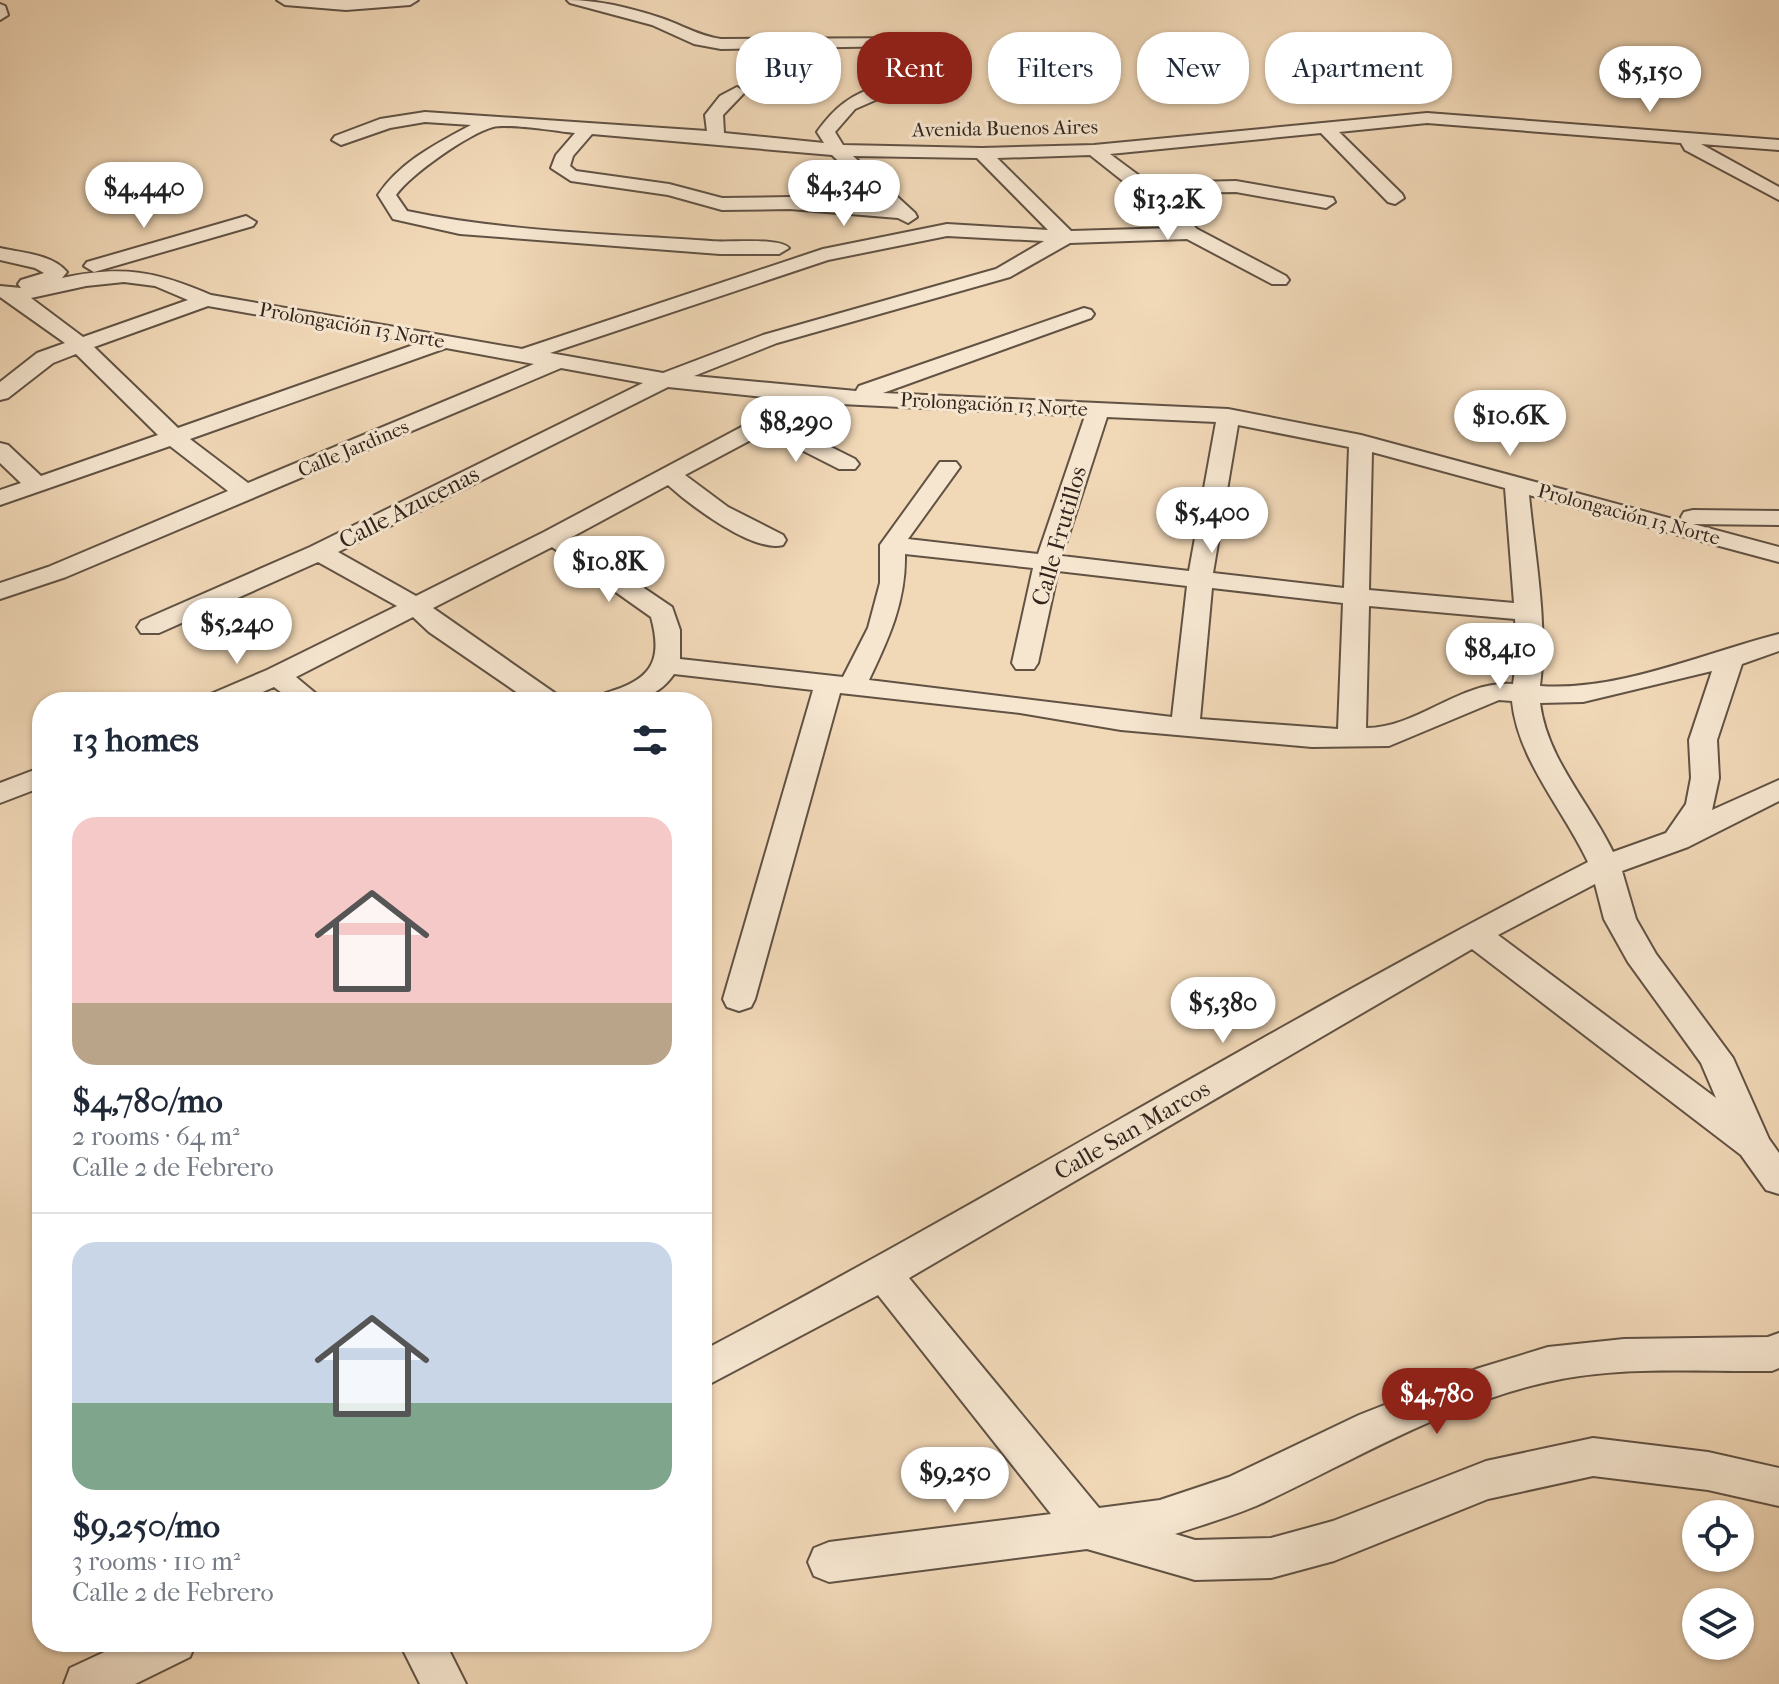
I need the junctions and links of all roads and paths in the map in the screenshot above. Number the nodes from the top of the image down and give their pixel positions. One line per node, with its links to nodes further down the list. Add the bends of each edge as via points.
1 (285, 0): 2 (street, via 346,5)
2 (410, 0)
3 (575, 0): 4 (street, via 711,42)
4 (857, 41)
5 (736, 93): 10 (street, via 714,115)
6 (857, 100): 14 (street, via 837,114 826,132)
7 (492, 121): 9 (street, Avenida Buenos Aires); 11 (street, Avenida Buenos Aires, via 407,118); 27 (street, via 393,185 387,195 400,215 460,228)
8 (1325, 128): 12 (street, Avenida Buenos Aires, via 1427,118 1518,125 1544,135); 15 (street, Avenida Buenos Aires); 20 (street)
9 (587, 129): 10 (street, Avenida Buenos Aires); 22 (street, via 560,168 571,176 669,190 722,204 790,203)
10 (716, 137): 14 (street, Avenida Buenos Aires)
11 (341, 140)
12 (1690, 142): 13 (street, Avenida Buenos Aires); 16 (street, Avenida Buenos Aires); 19 (street)
13 (1779, 145)
14 (837, 150): 17 (street, Avenida Buenos Aires); 22 (street)
15 (1094, 150): 17 (street, Avenida Buenos Aires); 18 (street)
16 (1779, 152)
17 (982, 153): 26 (street)
18 (1145, 189): 21 (street, via 1212,183); 25 (street)
19 (1779, 194)
20 (1395, 198)
21 (1326, 202)
22 (904, 213): 24 (street)
23 (246, 222): 29 (street)
24 (924, 233): 26 (street); 36 (street, via 823,255)
25 (1190, 233): 26 (street); 30 (street)
26 (1066, 237): 40 (street, Calle Azucenas, via 1003,273 770,339)
27 (779, 248)
28 (0, 254): 29 (street, via 54,268)
29 (52, 277): 31 (street)
30 (1279, 280)
31 (5, 293): 32 (street, Prolongación 13 Norte, via 127,277 158,280); 35 (street, via 29,304)
32 (206, 300): 34 (street, Prolongación 13 Norte); 35 (street)
33 (1084, 314): 43 (street)
34 (447, 341): 36 (street, Prolongación 13 Norte); 47 (street)
35 (81, 345): 37 (street); 47 (street)
36 (520, 356): 38 (street, Prolongación 13 Norte)
37 (45, 358): 39 (street); 41 (street)
38 (559, 361): 40 (street, Prolongación 13 Norte); 55 (street, Calle Jardines)
39 (0, 374)
40 (665, 380): 42 (street, Prolongación 13 Norte); 62 (street, Calle Azucenas)
41 (0, 393)
42 (816, 396): 43 (street, Prolongación 13 Norte); 46 (street)
43 (853, 396): 44 (street, Prolongación 13 Norte)
44 (1098, 410): 45 (street, Prolongación 13 Norte); 64 (street, Calle Frutillos)
45 (1228, 416): 48 (street, Prolongación 13 Norte); 65 (street)
46 (767, 423): 50 (street); 52 (street)
47 (172, 436): 54 (street); 55 (street)
48 (1361, 442): 53 (street, Prolongación 13 Norte); 67 (street)
49 (3, 457): 54 (street)
50 (847, 464)
51 (948, 467): 61 (street)
52 (671, 475): 59 (street); 60 (street, via 698,501)
53 (1516, 484): 57 (street, Prolongación 13 Norte); 69 (street)
54 (37, 485): 56 (street)
55 (244, 492): 66 (street, Calle Jardines)
56 (0, 498)
57 (1628, 512): 58 (street, via 1721,520); 63 (street, Prolongación 13 Norte)
58 (1779, 518)
59 (553, 537): 68 (street); 75 (street, via 663,613 669,629)
60 (774, 540)
61 (892, 545): 64 (street); 76 (street, via 893,583 881,628)
62 (319, 552): 68 (street); 70 (street, Calle Azucenas)
63 (1779, 555)
64 (1047, 564): 65 (street); 73 (street, Calle Frutillos)
65 (1200, 578): 67 (street); 82 (street)
66 (0, 591)
67 (1357, 597): 69 (street); 83 (street)
68 (416, 606): 74 (street); 79 (street)
69 (1528, 612): 81 (street)
70 (150, 627)
71 (1779, 642): 72 (street)
72 (1730, 659): 81 (street, via 1583,694); 87 (street, via 1703,740 1701,805)
73 (1025, 663)
74 (277, 676): 77 (street); 78 (street)
75 (656, 683): 76 (street); 80 (street)
76 (840, 686): 82 (street); 90 (street)
77 (239, 692)
78 (299, 692)
79 (532, 692)
80 (633, 692)
81 (1525, 693): 83 (street, via 1496,691 1389,737); 88 (street, via 1537,747)
82 (1185, 726): 83 (street)
83 (1352, 737)
84 (32, 780): 86 (street)
85 (1779, 789): 87 (street, Calle San Marcos)
86 (0, 794)
87 (1677, 840): 88 (street, Calle San Marcos)
88 (1605, 866): 89 (street, Calle San Marcos); 91 (street, via 1620,919 1644,962 1716,1058)
89 (1474, 934): 91 (street); 93 (street, Calle San Marcos)
90 (739, 999)
91 (1754, 1146): 92 (street)
92 (1779, 1180)
93 (883, 1274): 95 (street, Calle San Marcos); 97 (street)
94 (1779, 1350): 97 (street, via 1548,1364 1476,1386 1373,1428 1239,1493 1160,1520)
95 (712, 1366)
96 (1779, 1487): 97 (street, via 1708,1471 1593,1457 1486,1480 1334,1541 1271,1558 1195,1560)
97 (1091, 1531): 98 (street)
98 (829, 1562)
99 (153, 1652): 101 (street)
100 (426, 1652): 102 (street)
101 (86, 1684)
102 (444, 1684)

